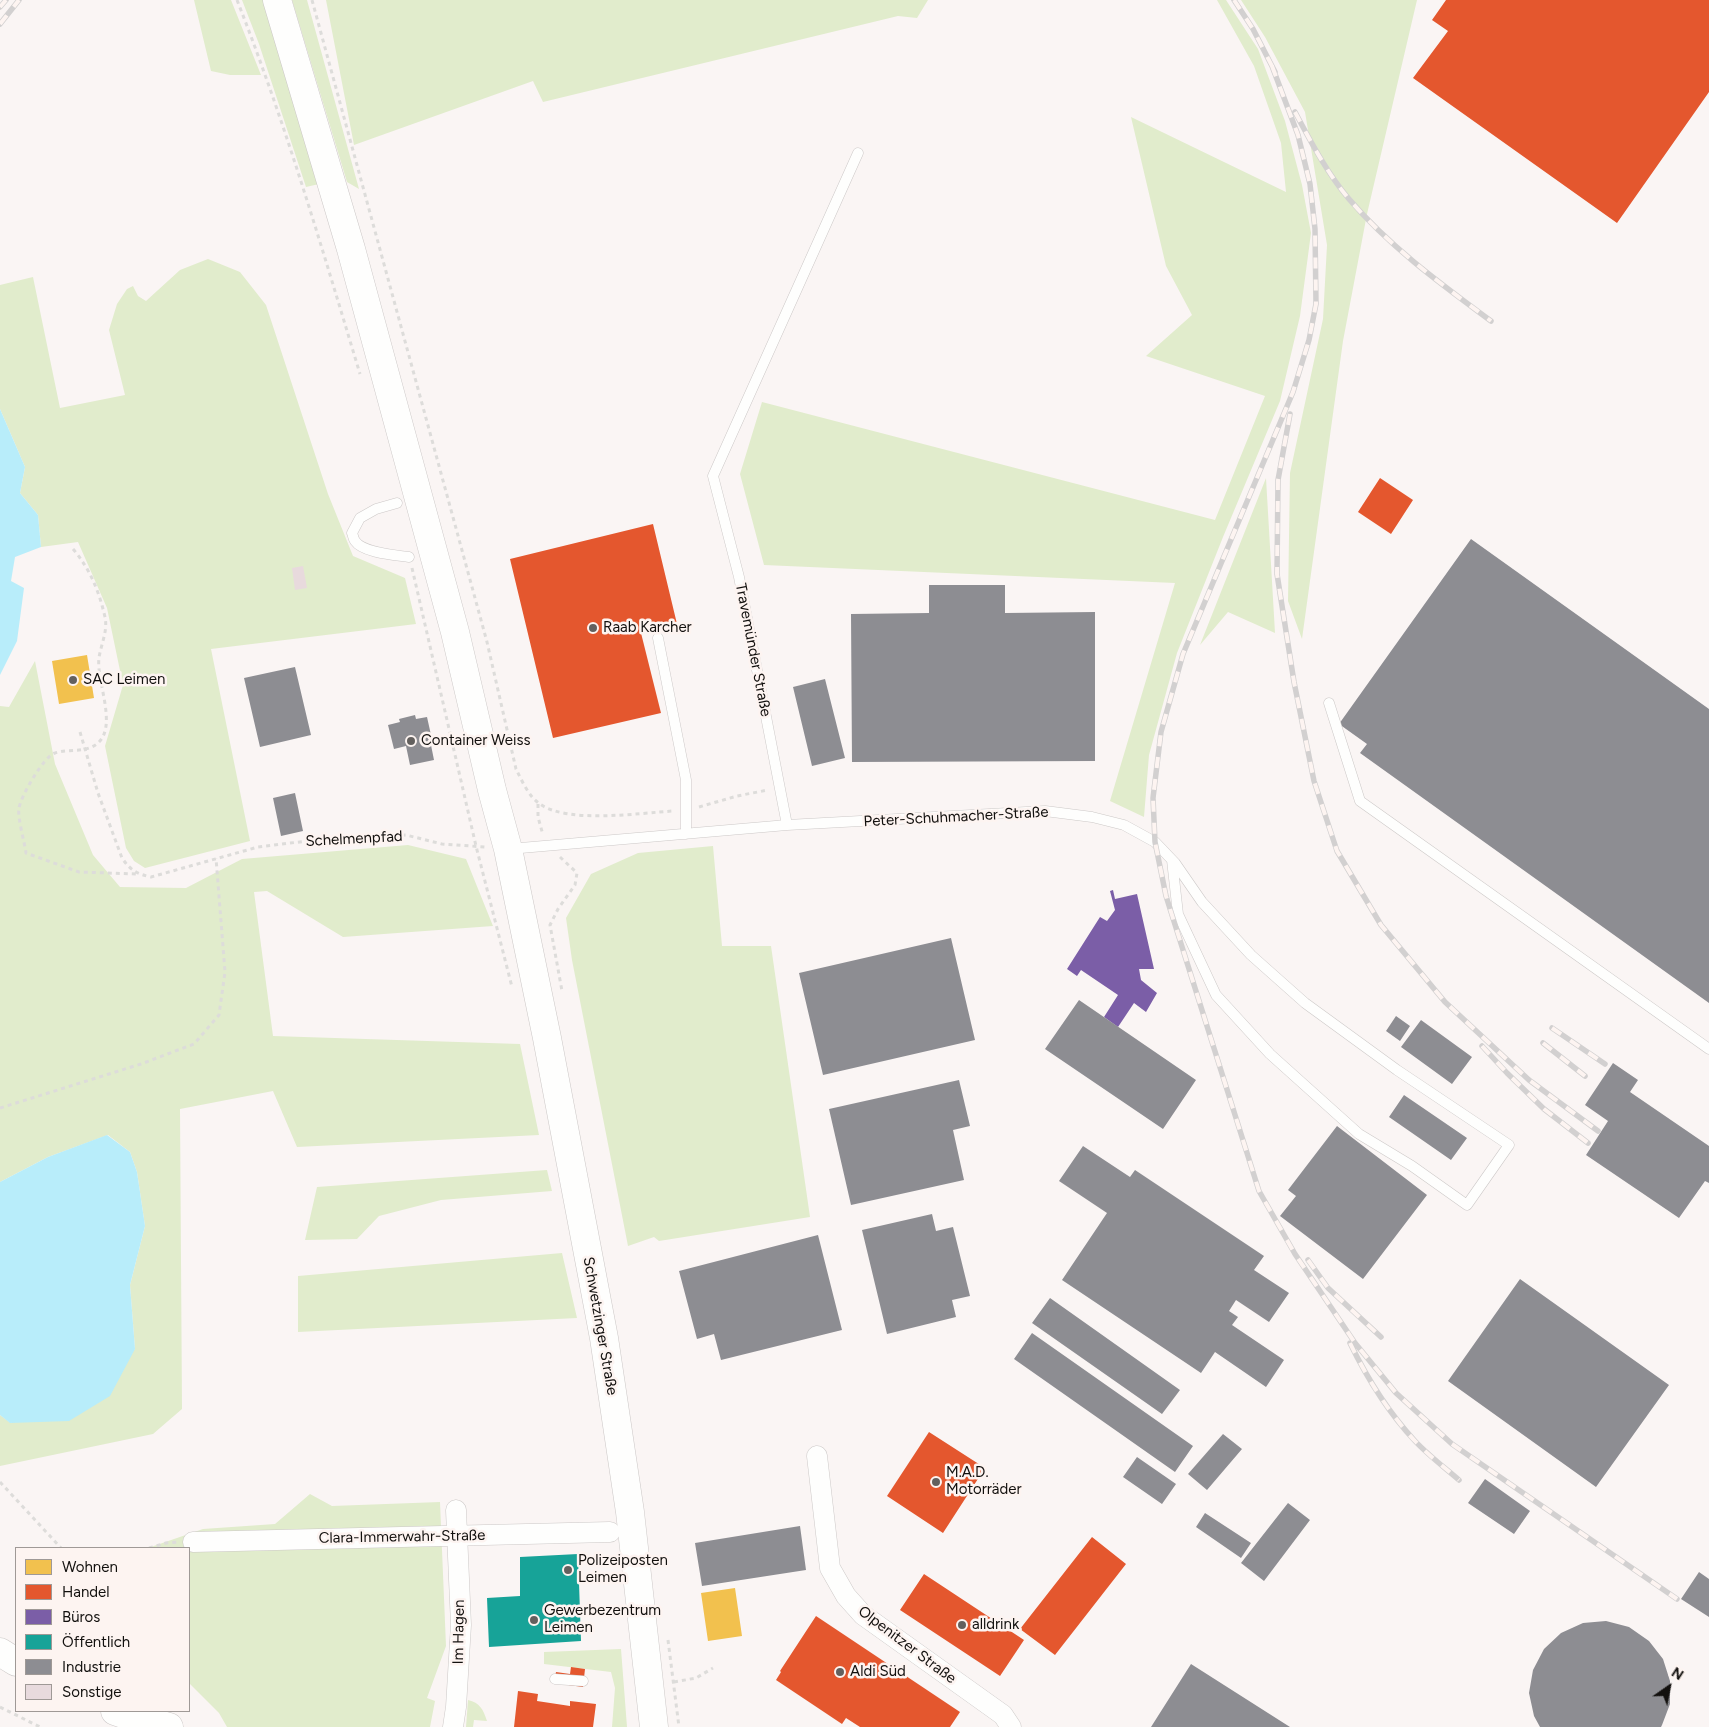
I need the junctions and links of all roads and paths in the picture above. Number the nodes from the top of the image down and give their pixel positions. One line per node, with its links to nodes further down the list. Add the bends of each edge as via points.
1 (237, 0): 5 (path, via 307,203)
2 (277, 0): 18 (main road, Schwetzinger Straße, via 356,268 452,623)
3 (312, 0): 14 (path, via 488,642 519,775 538,804 569,815)
4 (858, 152): 13 (lane, Travemünder Straße, via 713,476 739,577)
5 (362, 380)
6 (397, 503): 8 (lane, via 360,518 352,533 355,541 364,548)
7 (73, 548): 12 (path, via 86,564 96,586 105,619 99,659 106,730 99,743)
8 (409, 557): 17 (path)
9 (658, 638): 14 (lane, via 686,780)
10 (1329, 703): 23 (lane, via 1360,801)
11 (80, 732): 12 (path)
12 (85, 750): 21 (path, via 122,858); 21 (path, Schelmenpfad, via 54,753 38,769 18,809 26,853 78,872)
13 (779, 788): 14 (path); 15 (lane, Travemünder Straße)
14 (687, 810): 16 (lane)
15 (787, 825): 16 (lane, Peter-Schuhmacher-Straße); 20 (lane, Peter-Schuhmacher-Straße, via 1045,811 1124,825 1155,842)
16 (686, 834): 18 (lane, Peter-Schuhmacher-Straße)
17 (476, 846): 18 (path, Schelmenpfad); 19 (path, Schelmenpfad, via 442,844 406,835 332,838 258,847); 22 (path)
18 (508, 849): 44 (main road, Schwetzinger Straße, via 604,1338 630,1512)
19 (216, 858): 21 (path, Schelmenpfad, via 151,877); 24 (path, via 225,972 219,1015 194,1044)
20 (1172, 860): 20 (lane, Peter-Schuhmacher-Straße, via 1202,902 1251,955 1305,1003 1509,1145 1467,1205 1359,1134 1270,1054 1216,996 1178,914)
21 (137, 874)
22 (512, 988)
23 (1709, 1049)
24 (0, 1108)
25 (817, 1456): 45 (street, Olpenitzer Straße, via 830,1568 846,1596 863,1615 1003,1715)
26 (0, 1482): 31 (path)
27 (456, 1510): 29 (street, Im Hagen)
28 (610, 1532): 29 (street, Clara-Immerwahr-Straße)
29 (456, 1536): 30 (street, Clara-Immerwahr-Straße); 43 (street, Im Hagen, via 461,1626)
30 (193, 1542): 32 (path, via 166,1542)
31 (60, 1547)
32 (152, 1547)
33 (0, 1652): 34 (main road)
34 (15, 1661)
35 (713, 1668): 38 (path, via 696,1678)
36 (555, 1679): 37 (lane)
37 (583, 1682)
38 (674, 1682)
39 (0, 1707): 41 (path)
40 (118, 1712): 42 (main road)
41 (40, 1727)
42 (169, 1727)
43 (453, 1727)
44 (654, 1727)
45 (1011, 1727)

